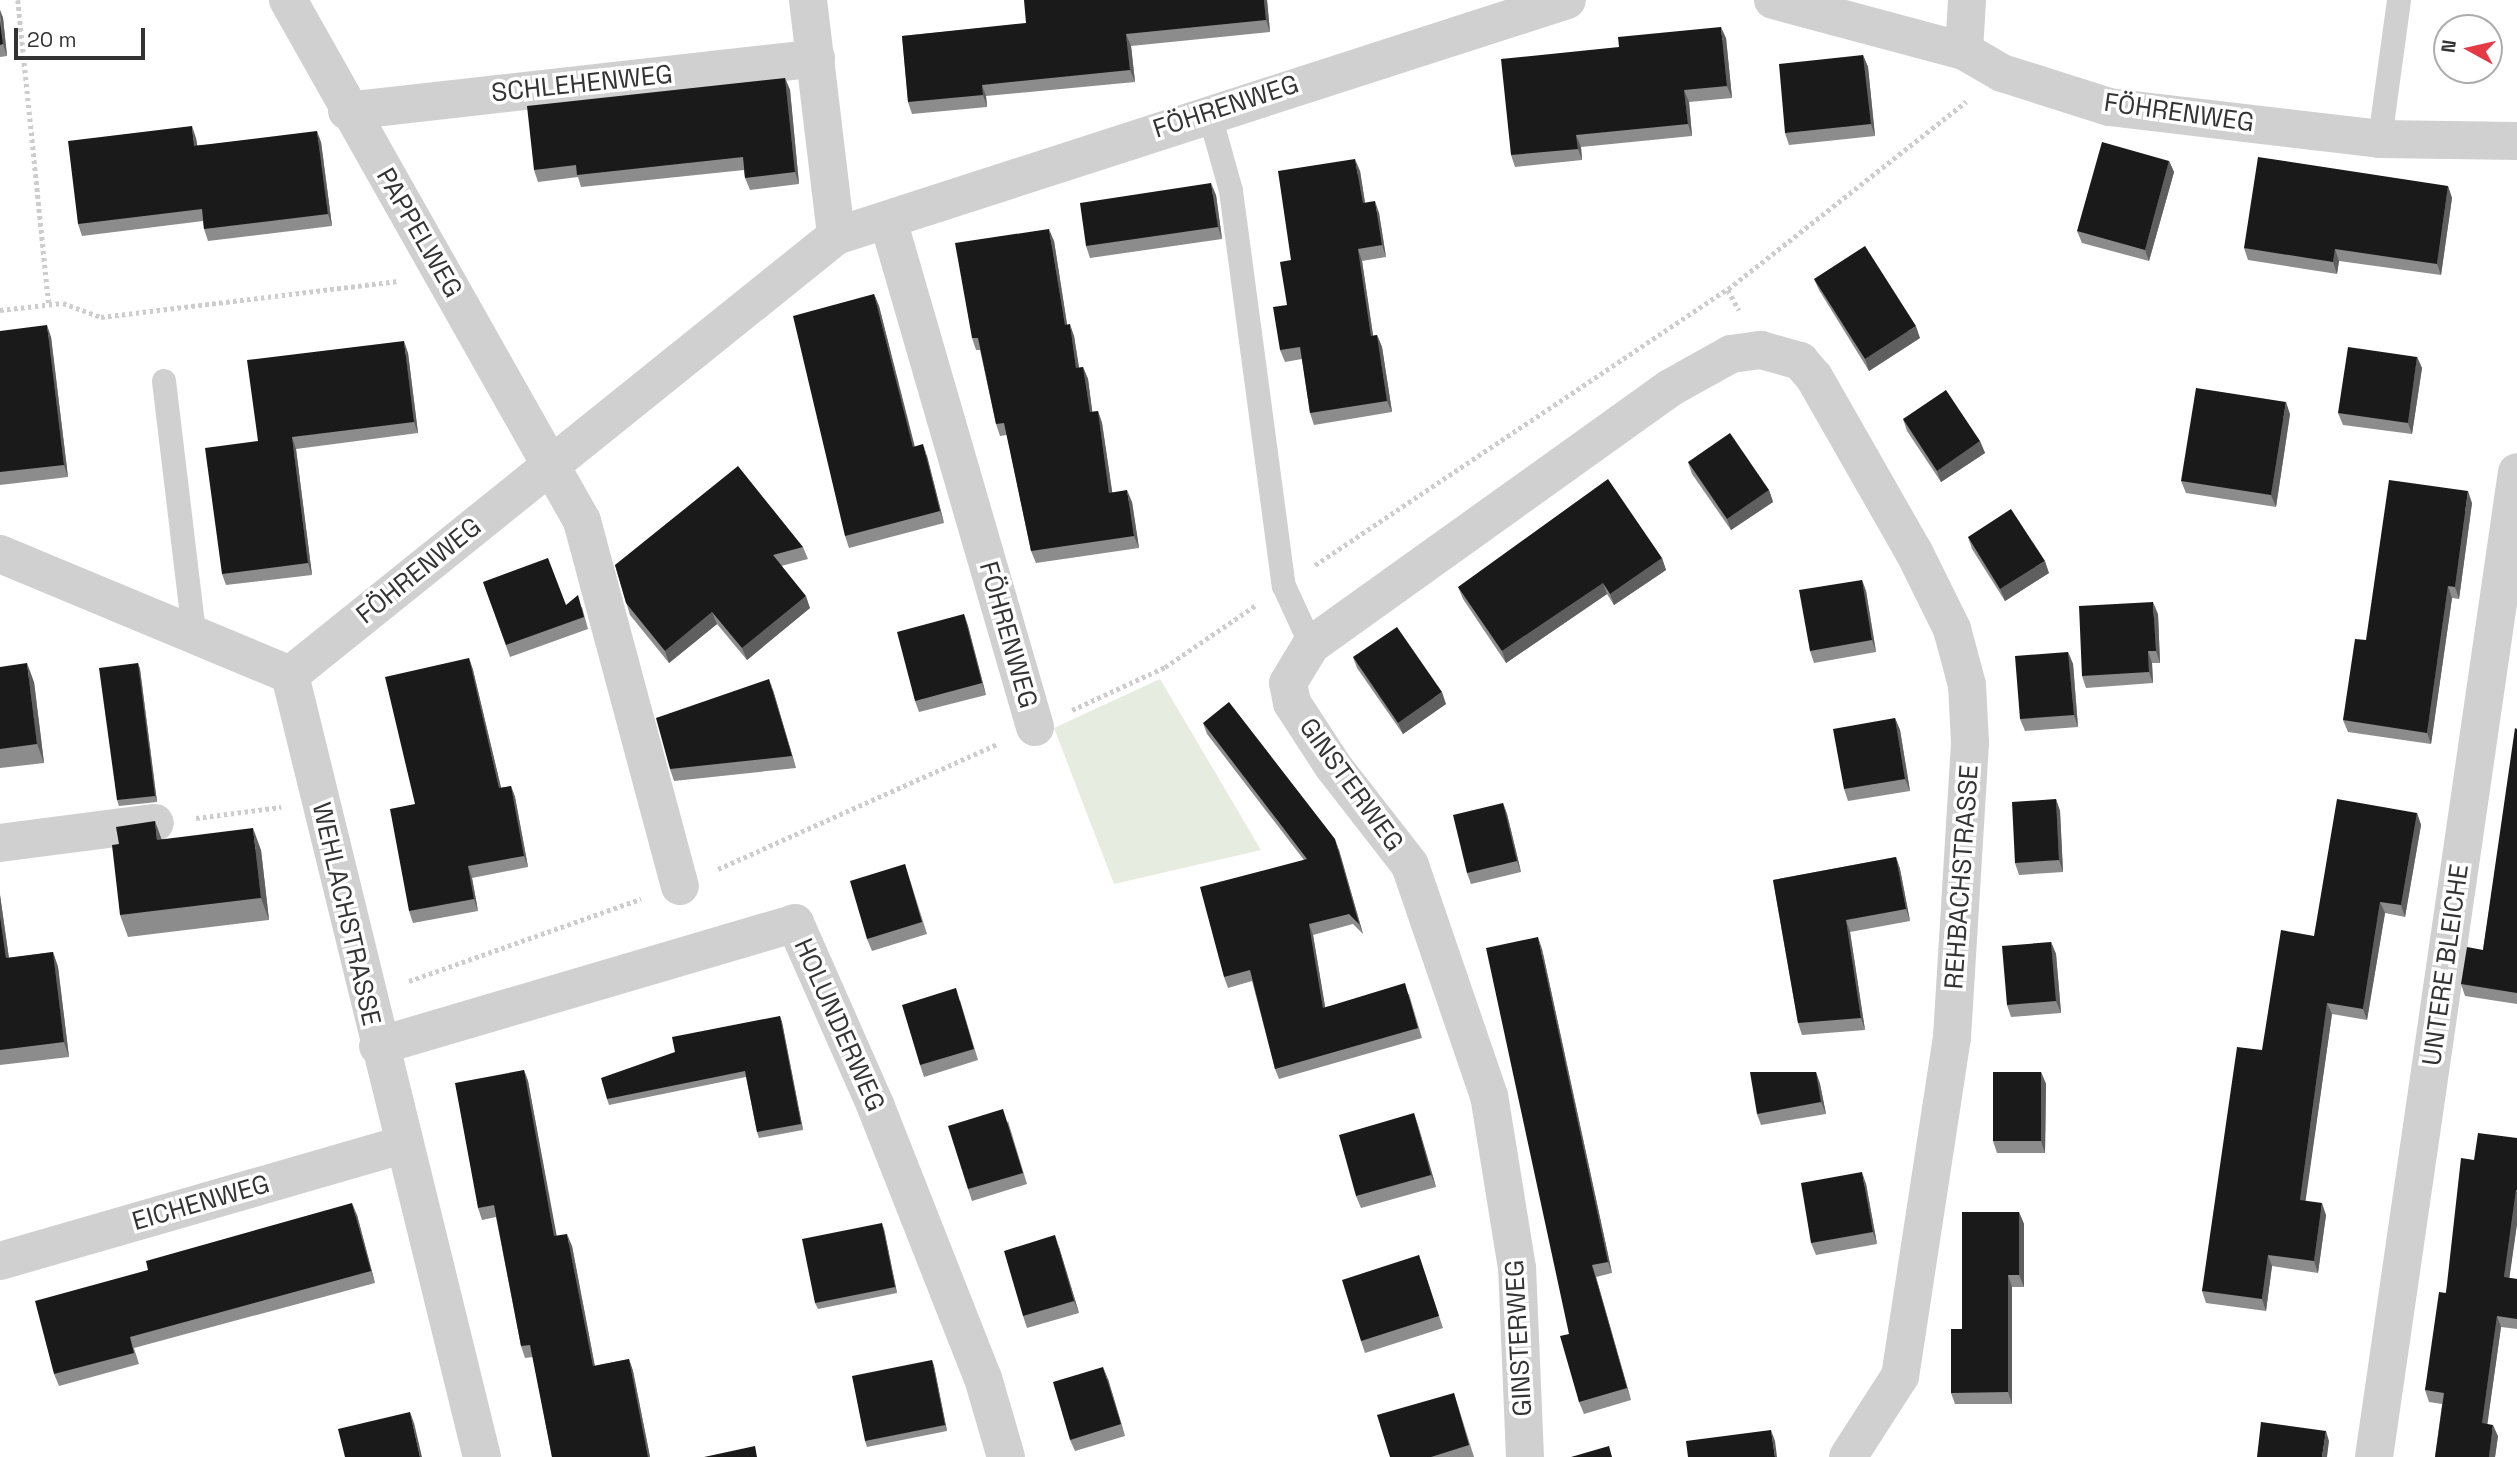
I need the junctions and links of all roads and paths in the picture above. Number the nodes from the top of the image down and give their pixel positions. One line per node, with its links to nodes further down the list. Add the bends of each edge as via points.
1 (18, 0): 18 (path)
2 (288, 0): 11 (street, PAPPELWEG)
3 (808, 0): 9 (street)
4 (1567, 0): 12 (street, FÖHRENWEG)
5 (1773, 0): 8 (street, FÖHRENWEG)
6 (1966, 0): 8 (street)
7 (2399, 0): 13 (lane)
8 (1964, 51): 10 (street, FÖHRENWEG)
9 (816, 58): 11 (street, SCHLEHENWEG); 16 (street)
10 (2003, 73): 13 (street, FÖHRENWEG, via 2109,107); 25 (path, via 1728,289)
11 (347, 111): 17 (street, PAPPELWEG)
12 (1209, 112): 15 (street, FÖHRENWEG); 25 (lane, via 1231,191)
13 (2380, 139): 14 (street, FÖHRENWEG)
14 (2517, 141)
15 (888, 220): 16 (street, FÖHRENWEG); 29 (street, FÖHRENWEG)
16 (836, 236): 22 (street, FÖHRENWEG)
17 (446, 276): 18 (path, via 101,317); 22 (street, PAPPELWEG)
18 (49, 304): 19 (path)
19 (0, 310)
20 (1761, 350): 27 (street, GINSTERWEG, via 1731,354 1670,388); 38 (street, REHBACHSTRASSE, via 1800,361 1814,377 1920,563 1952,629 1968,685 1970,743 1952,1037 1900,1376)
21 (164, 381): 26 (lane)
22 (549, 467): 28 (street, FÖHRENWEG); 33 (street, via 582,521)
23 (2517, 472): 42 (street, UNTERE BLEICHE)
24 (0, 554): 26 (street)
25 (1284, 586): 27 (lane); 29 (path, via 1165,667)
26 (194, 633): 28 (street)
27 (1311, 645): 41 (street, GINSTERWEG, via 1289,683 1292,703 1410,866 1489,1096 1517,1268)
28 (290, 675): 30 (street, WEHLACHSTRASSE)
29 (1035, 727): 33 (path)
30 (320, 802): 31 (path); 34 (street, WEHLACHSTRASSE)
31 (155, 823): 32 (street)
32 (0, 844)
33 (680, 886): 34 (path)
34 (366, 996): 35 (street, WEHLACHSTRASSE)
35 (377, 1046): 36 (street, WEHLACHSTRASSE); 40 (street, HOLUNDERWEG, via 795,923 881,1120 983,1378)
36 (402, 1145): 37 (street, EICHENWEG); 39 (street, WEHLACHSTRASSE)
37 (0, 1261)
38 (1855, 1455)
39 (482, 1457)
40 (1006, 1457)
41 (1525, 1457)
42 (2374, 1457)

